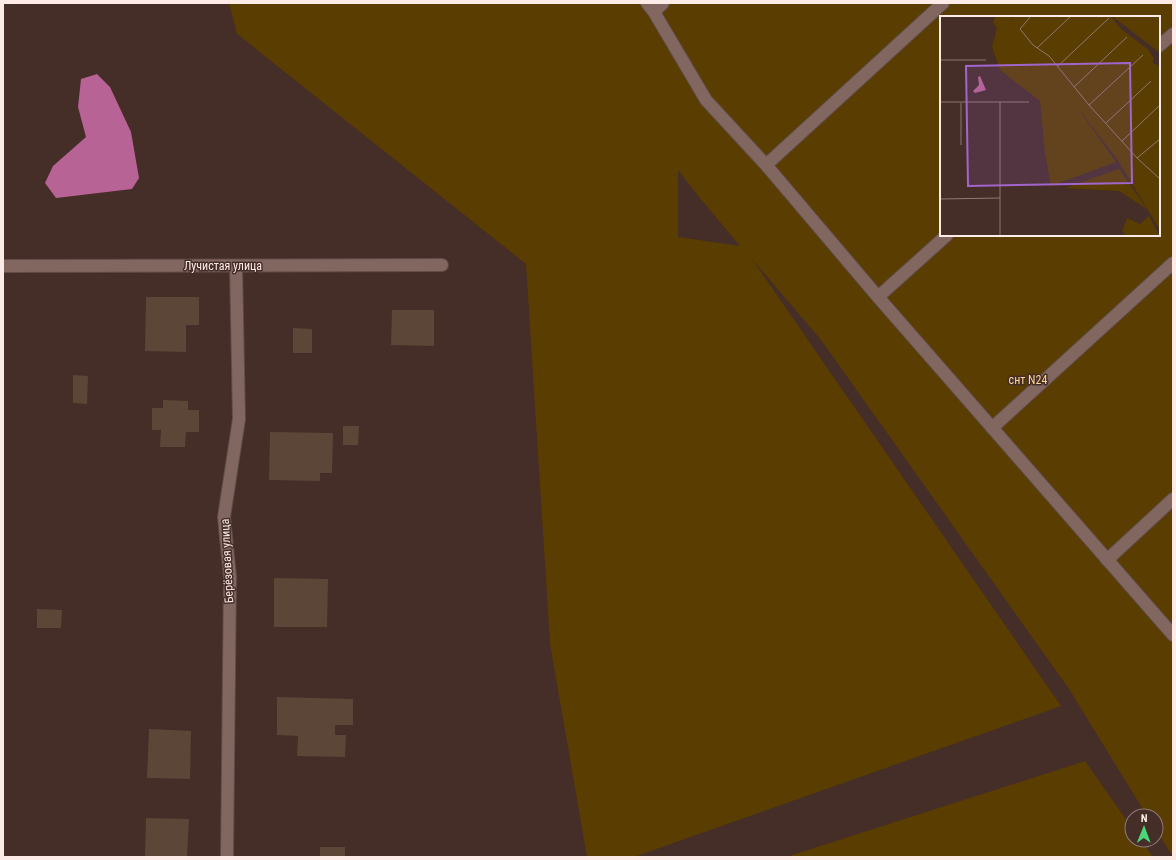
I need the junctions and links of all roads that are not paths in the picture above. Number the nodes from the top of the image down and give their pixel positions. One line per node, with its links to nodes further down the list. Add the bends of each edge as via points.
1 (664, 3): 3 (street)
2 (943, 3): 6 (street)
3 (650, 7): 6 (street, via 706,100)
4 (1173, 34): 5 (street)
5 (1160, 45)
6 (766, 165): 12 (street)
7 (946, 236): 12 (street)
8 (1173, 263): 13 (street)
9 (442, 265): 11 (street, Лучистая улица)
10 (3, 266): 11 (street, Лучистая улица)
11 (236, 266): 17 (street, Берёзовая улица, via 239,419 224,517 230,577)
12 (878, 297): 13 (street)
13 (992, 428): 15 (street)
14 (1173, 499): 15 (street)
15 (1107, 560): 16 (street)
16 (1173, 635)
17 (227, 857)

